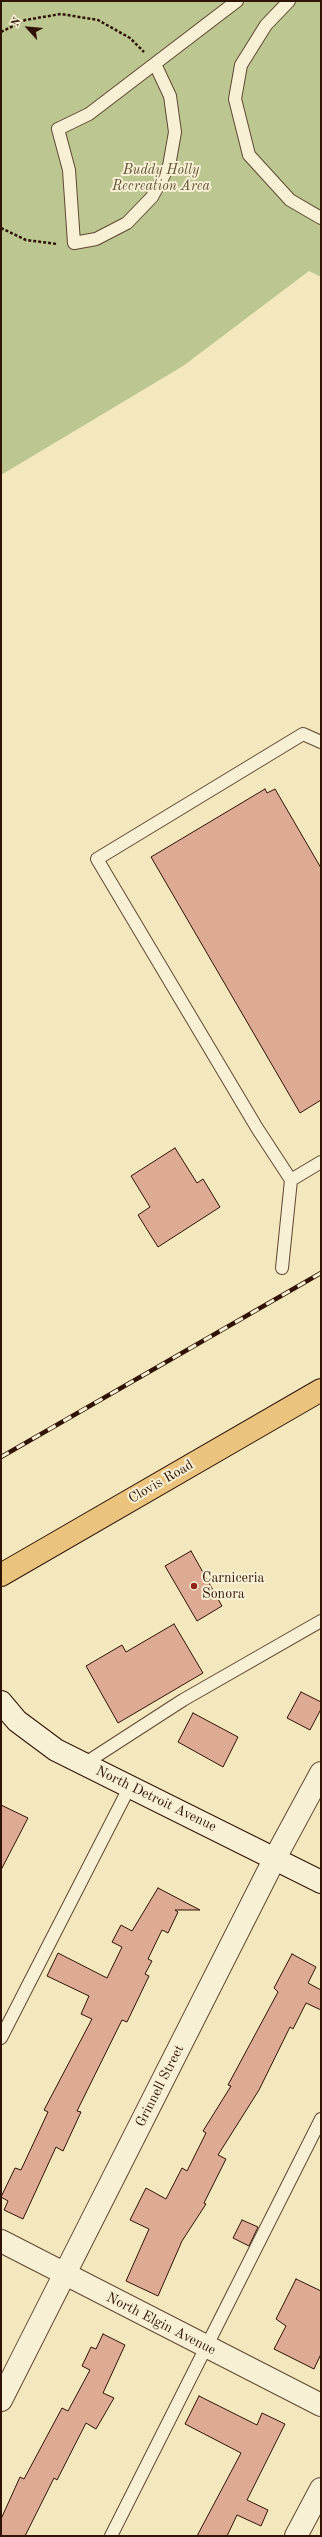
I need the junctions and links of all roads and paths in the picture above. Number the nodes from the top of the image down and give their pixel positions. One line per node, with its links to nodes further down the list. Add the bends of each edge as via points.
1 (237, 1): 4 (lane)
2 (289, 1): 5 (lane, via 266,25 241,65 235,98 249,155 290,200)
3 (1, 32): 4 (path, via 25,20 61,14 98,20 130,38)
4 (155, 64): 7 (lane, via 89,114 58,129 69,170); 7 (lane, via 170,96 175,132 168,166 152,198 127,223 96,239)
5 (321, 218)
6 (1, 228): 7 (path, via 26,240 61,245)
7 (74, 242)
8 (321, 742): 10 (lane, via 303,734 96,859 257,1128)
9 (321, 1162): 10 (lane)
10 (291, 1180): 11 (lane)
11 (282, 1268)
12 (321, 1390): 13 (highway, Clovis Road)
13 (1, 1575)
14 (321, 1620): 16 (lane, via 183,1700)
15 (4, 1712): 16 (street, North Detroit Avenue, via 34,1735)
16 (84, 1764): 18 (street, North Detroit Avenue)
17 (321, 1773): 19 (street, Grinnell Street)
18 (130, 1786): 19 (street, North Detroit Avenue); 21 (lane)
19 (274, 1858): 20 (street, North Detroit Avenue); 24 (street, Grinnell Street)
20 (321, 1882)
21 (1, 2038)
22 (321, 2119): 25 (lane)
23 (1, 2241): 24 (street, North Elgin Avenue)
24 (65, 2275): 25 (street, North Elgin Avenue); 26 (street, Grinnell Street)
25 (206, 2347): 27 (street, North Elgin Avenue); 29 (lane)
26 (1, 2400)
27 (321, 2405)
28 (321, 2489): 30 (street)
29 (111, 2536)
30 (296, 2536)

